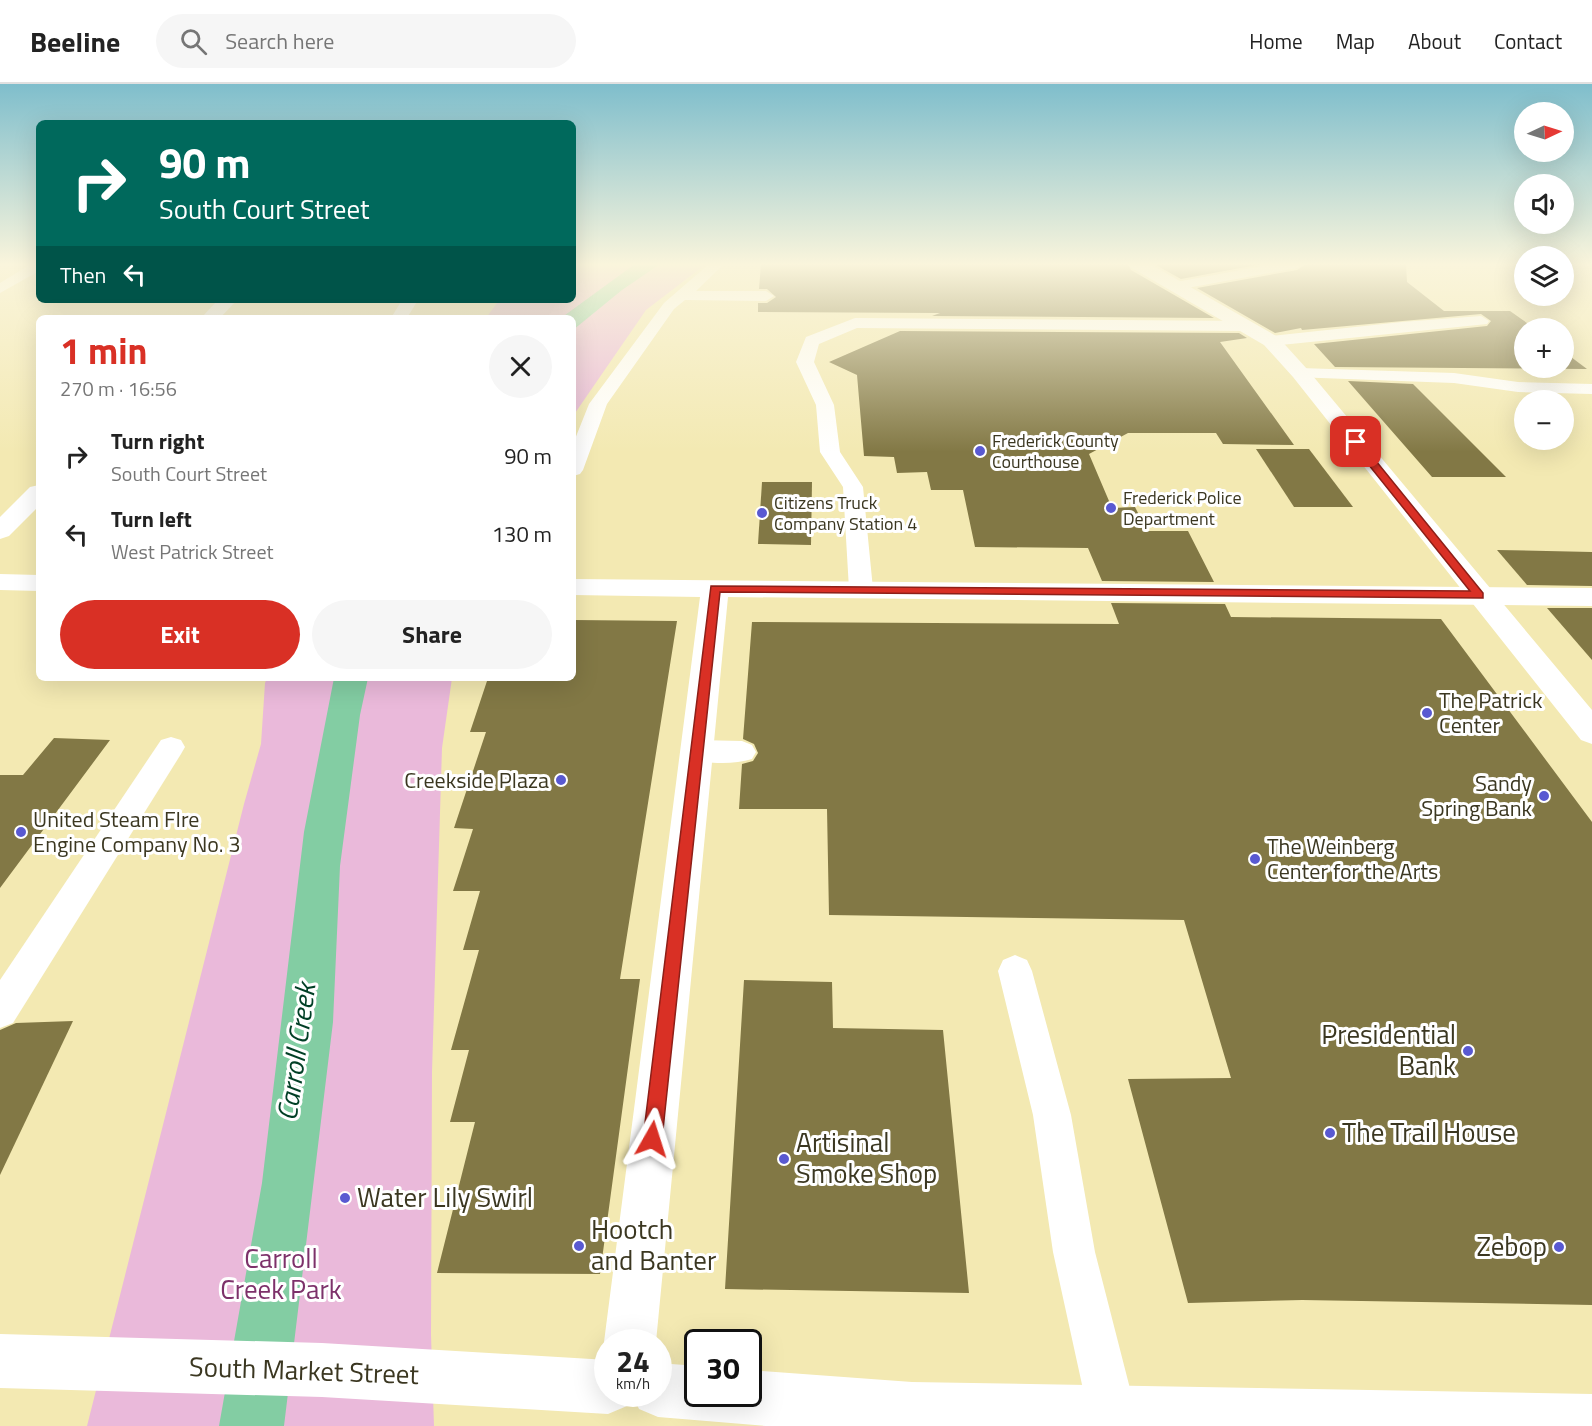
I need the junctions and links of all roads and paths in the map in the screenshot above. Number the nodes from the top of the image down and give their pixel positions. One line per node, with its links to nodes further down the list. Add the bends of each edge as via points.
1 (654, 327): 8 (lane, via 598,404)
2 (846, 327): 15 (lane, via 812,341 805,362 825,405 830,452 854,487)
3 (1247, 327): 5 (main road)
4 (1407, 327): 5 (lane)
5 (1271, 341): 6 (main road)
6 (1300, 373): 7 (lane, via 1454,378 1518,387); 16 (main road)
7 (1592, 389)
8 (576, 462)
9 (36, 495): 10 (main road)
10 (0, 531)
11 (0, 582): 12 (main road)
12 (36, 583)
13 (576, 587): 14 (main road)
14 (715, 588): 15 (main road); 20 (main road)
15 (861, 589): 16 (main road)
16 (1479, 595): 17 (main road); 18 (main road)
17 (1592, 597)
18 (1592, 732)
19 (171, 747): 23 (lane)
20 (697, 751): 21 (lane); 24 (main road)
21 (742, 752)
22 (1015, 971): 28 (lane, via 1052,1115 1074,1252)
23 (0, 1011)
24 (631, 1329)
25 (0, 1361): 26 (main road, South Market Street, via 322,1370)
26 (594, 1386)
27 (762, 1400): 29 (main road)
28 (1112, 1412): 29 (main road); 30 (main road)
29 (913, 1418)
30 (1592, 1422)

